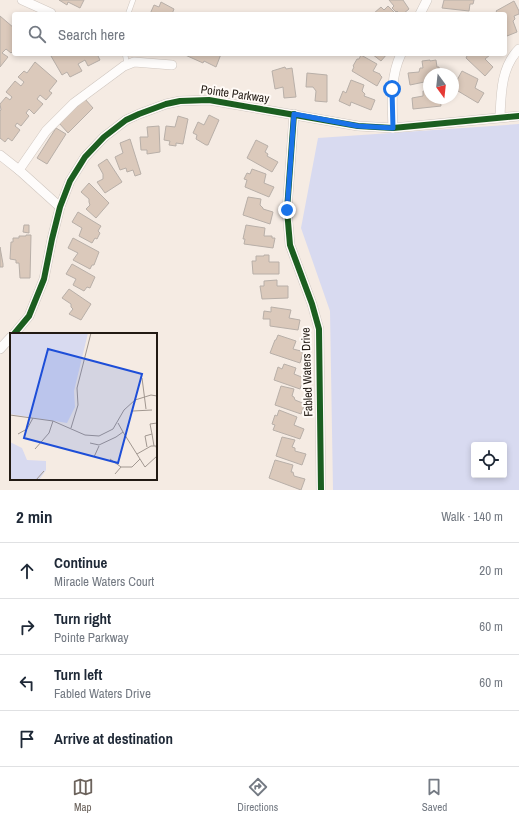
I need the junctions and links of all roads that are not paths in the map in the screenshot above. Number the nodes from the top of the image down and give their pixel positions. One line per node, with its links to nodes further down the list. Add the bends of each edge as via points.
1 (22, 0): 4 (street)
2 (133, 0): 5 (lane)
3 (427, 0): 6 (street)
4 (48, 12)
5 (129, 12)
6 (421, 12)
7 (519, 49): 14 (street, via 507,68 501,88)
8 (125, 56): 11 (lane)
9 (400, 56): 15 (street, via 392,94)
10 (172, 64): 11 (street, via 134,62)
11 (127, 65): 17 (street, via 74,103 46,131)
12 (294, 114): 15 (street, Pointe Parkway, via 358,126); 18 (street, Pointe Parkway, via 209,100 180,101 152,108 121,124 94,147 70,181); 22 (street, Fabled Waters Drive, via 287,210 290,245 319,329)
13 (519, 116): 14 (street, Pointe Parkway)
14 (500, 117): 15 (street, Pointe Parkway)
15 (393, 128)
16 (0, 155): 17 (street)
17 (19, 170): 18 (street)
18 (60, 207): 19 (street, Pointe Parkway, via 44,279 29,316)
19 (15, 333)
20 (10, 339): 21 (street)
21 (0, 349)
22 (321, 490)

